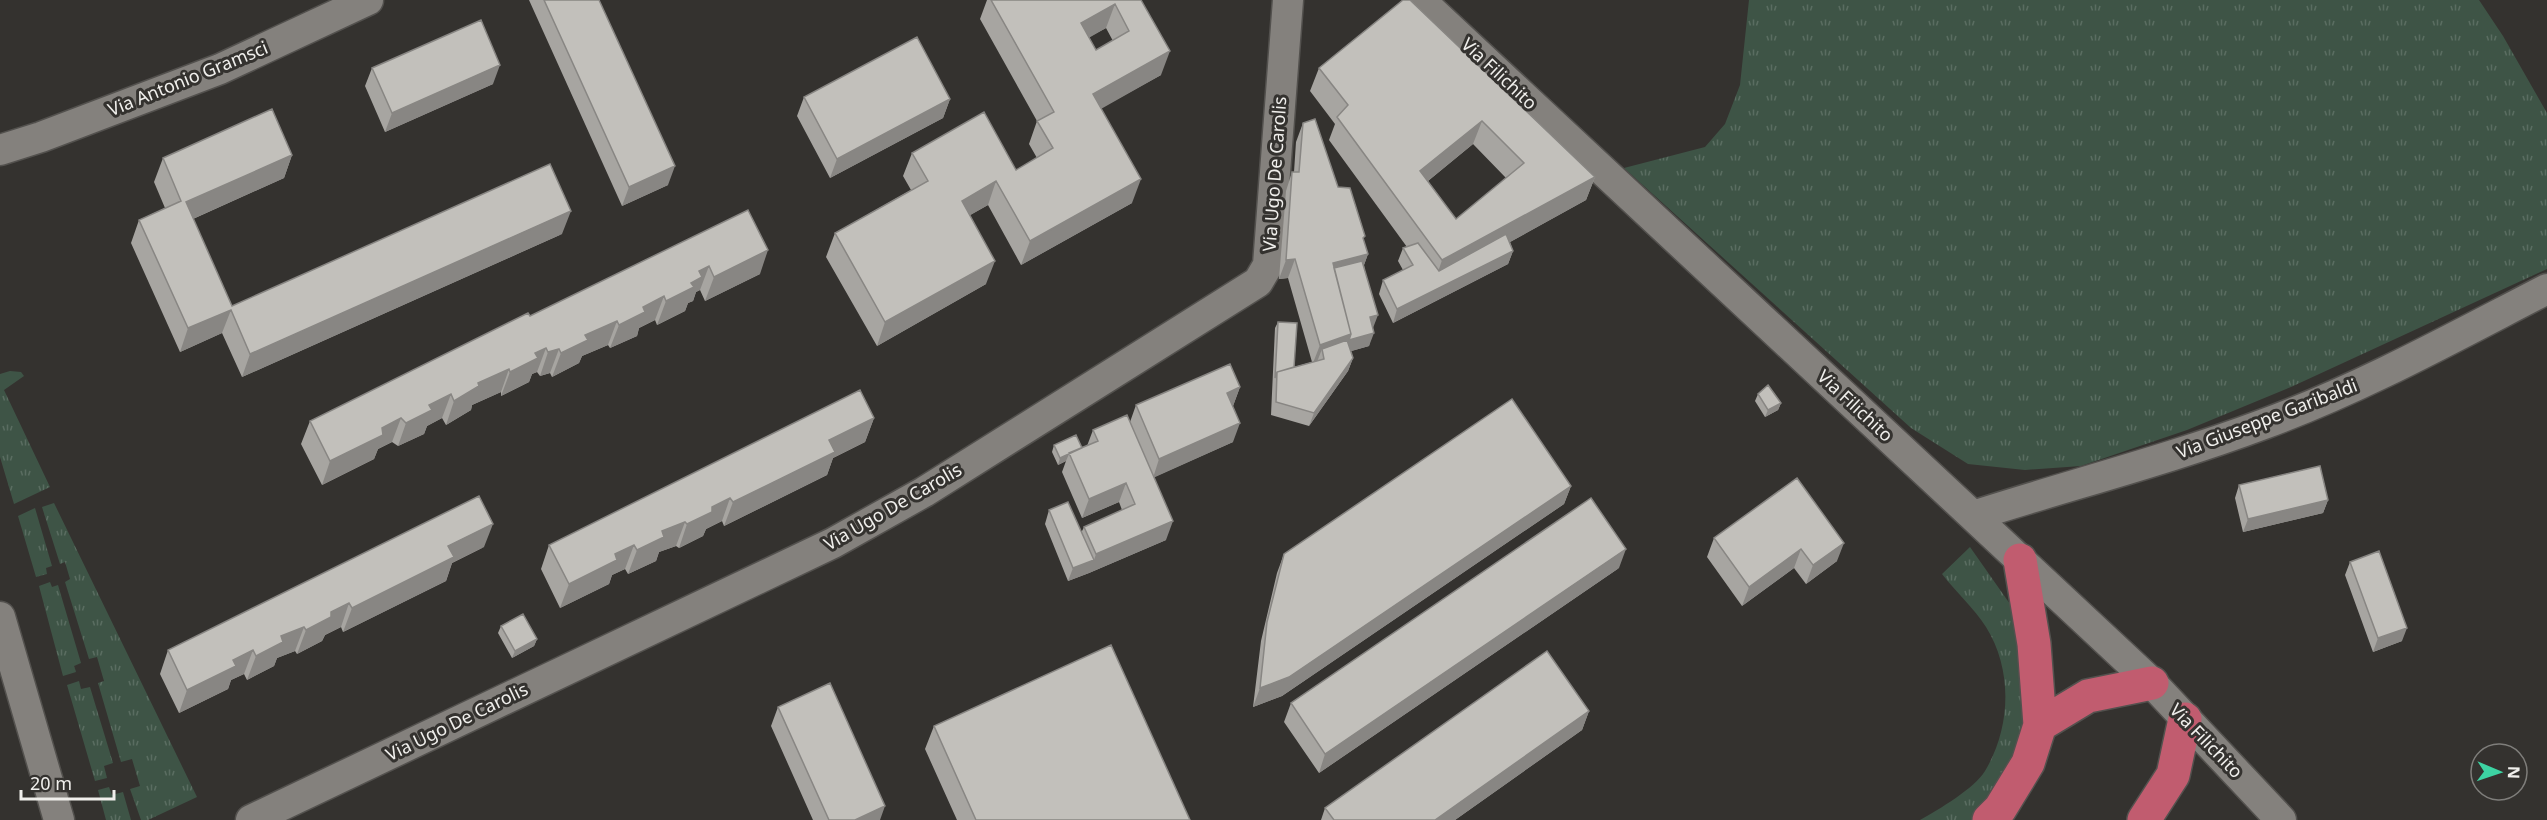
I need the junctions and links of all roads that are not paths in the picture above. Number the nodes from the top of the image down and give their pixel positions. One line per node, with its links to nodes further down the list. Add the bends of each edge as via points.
1 (368, 0): 4 (street, Via Antonio Gramsci, via 220,69)
2 (1288, 0): 13 (street, Via Ugo De Carolis, via 1268,265 1258,282 924,492 833,543)
3 (1420, 0): 6 (street, Via Filichito)
4 (1, 150)
5 (2547, 289): 6 (street, Via Giuseppe Garibaldi, via 2361,384 2264,424)
6 (1972, 516): 7 (street, Via Filichito)
7 (2020, 560): 9 (street, Via Filichito); 11 (highway, via 2034,644)
8 (0, 617): 12 (street)
9 (2152, 683): 10 (street, Via Filichito); 11 (highway, via 2088,696)
10 (2185, 719): 15 (highway, via 2173,775); 16 (street, Via Filichito)
11 (2040, 725): 14 (highway, via 2028,764)
12 (59, 820)
13 (251, 820)
14 (1989, 820)
15 (2144, 820)
16 (2282, 820)

